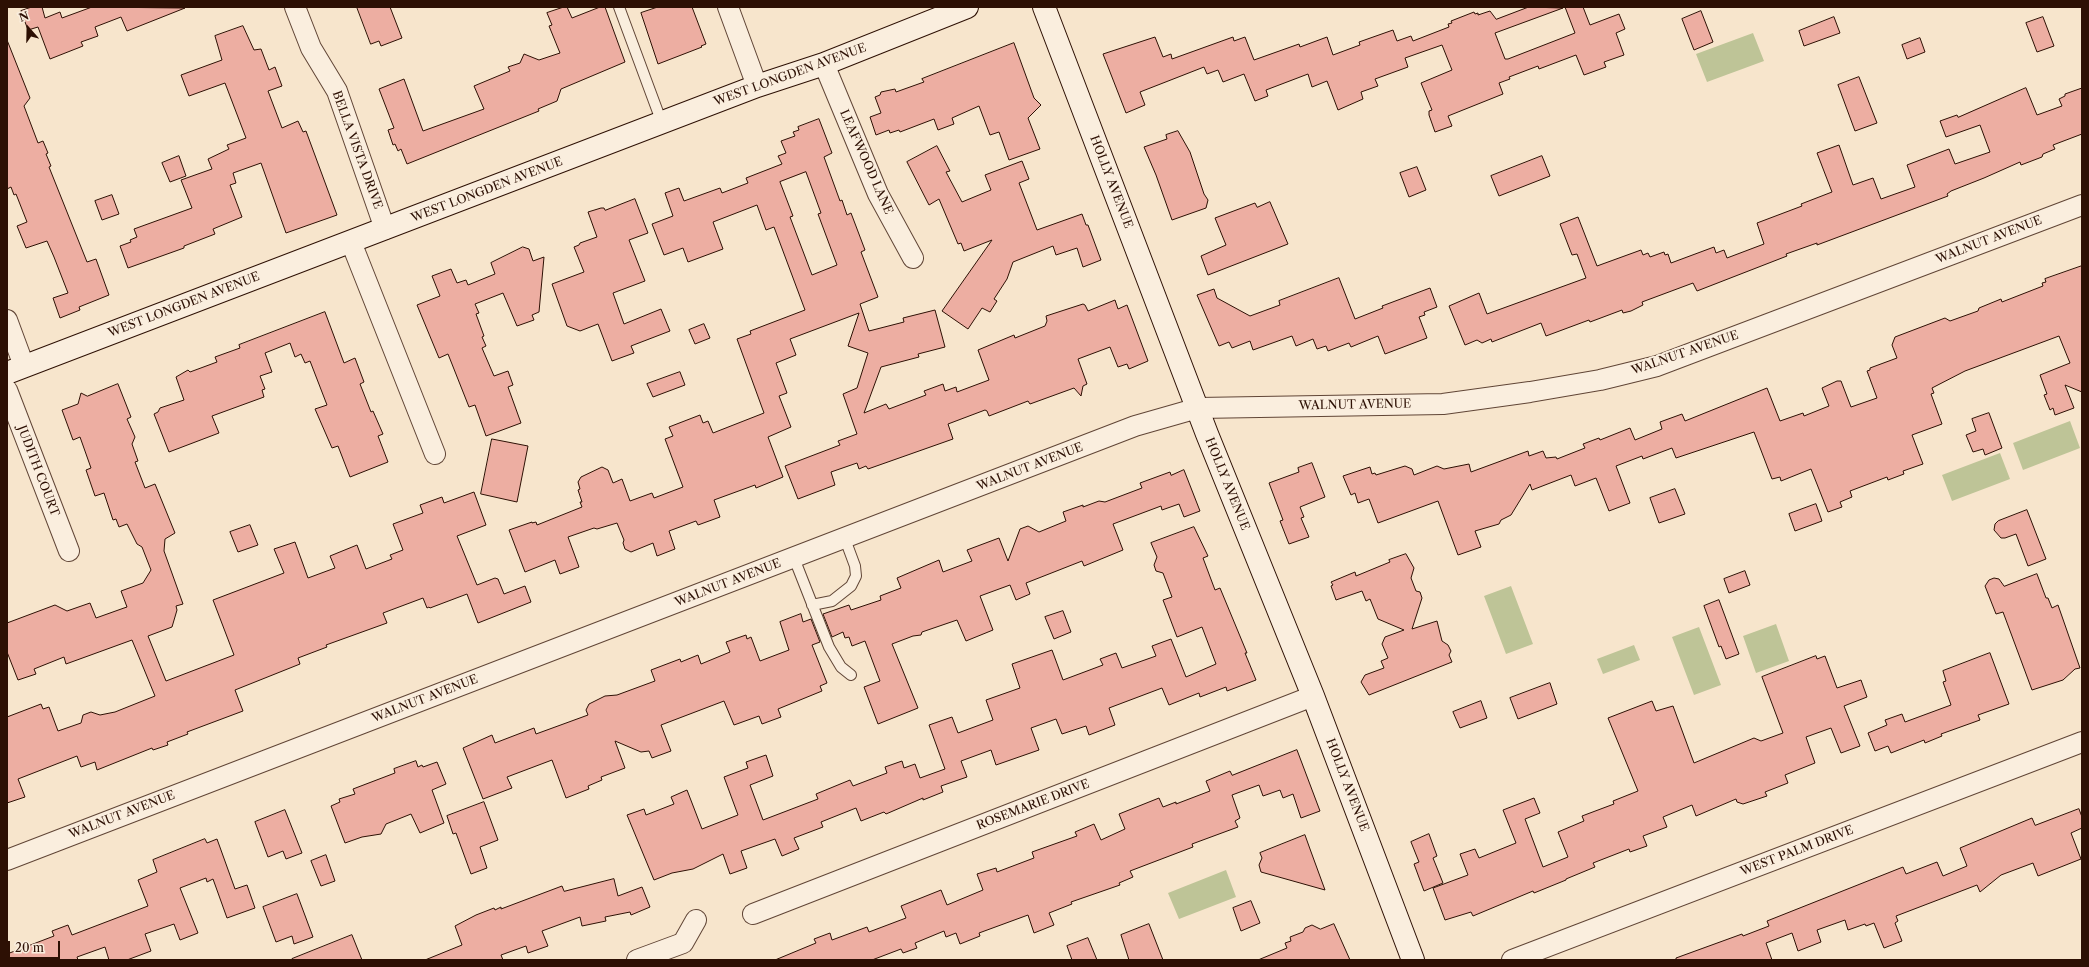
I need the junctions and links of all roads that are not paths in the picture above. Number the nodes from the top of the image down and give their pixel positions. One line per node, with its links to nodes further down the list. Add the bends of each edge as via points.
1 (295, 7): 10 (street, BELLA VISTA DRIVE, via 310,48 337,91)
2 (620, 7): 8 (lane)
3 (728, 7): 7 (street)
4 (967, 7): 6 (street, WEST LONGDEN AVENUE)
5 (1044, 7): 16 (street, HOLLY AVENUE)
6 (824, 64): 7 (street, WEST LONGDEN AVENUE); 12 (street, LEAFWOOD LANE, via 878,194)
7 (757, 86): 8 (street, WEST LONGDEN AVENUE)
8 (662, 123): 10 (street, WEST LONGDEN AVENUE)
9 (2082, 205): 16 (street, WALNUT AVENUE, via 1657,366 1600,380 1443,404)
10 (385, 229): 11 (street, WEST LONGDEN AVENUE)
11 (352, 242): 14 (street, WEST LONGDEN AVENUE); 17 (street)
12 (913, 258)
13 (7, 320): 14 (street)
14 (16, 370)
15 (7, 390): 19 (street, JUDITH COURT)
16 (1198, 408): 18 (street, WALNUT AVENUE, via 1135,426); 23 (street, HOLLY AVENUE)
17 (435, 454)
18 (845, 539): 20 (street, WALNUT AVENUE); 21 (lane, via 855,566 856,576 851,586 832,600)
19 (69, 551)
20 (794, 558): 21 (lane); 25 (street, WALNUT AVENUE)
21 (812, 605): 22 (lane, via 829,647 841,667)
22 (851, 675)
23 (1313, 696): 26 (street, ROSEMARIE DRIVE); 29 (street, HOLLY AVENUE)
24 (2082, 742): 30 (street, WEST PALM DRIVE)
25 (7, 860)
26 (753, 914)
27 (696, 920): 28 (street, via 683,942)
28 (637, 960)
29 (1413, 960)
30 (1512, 960)

